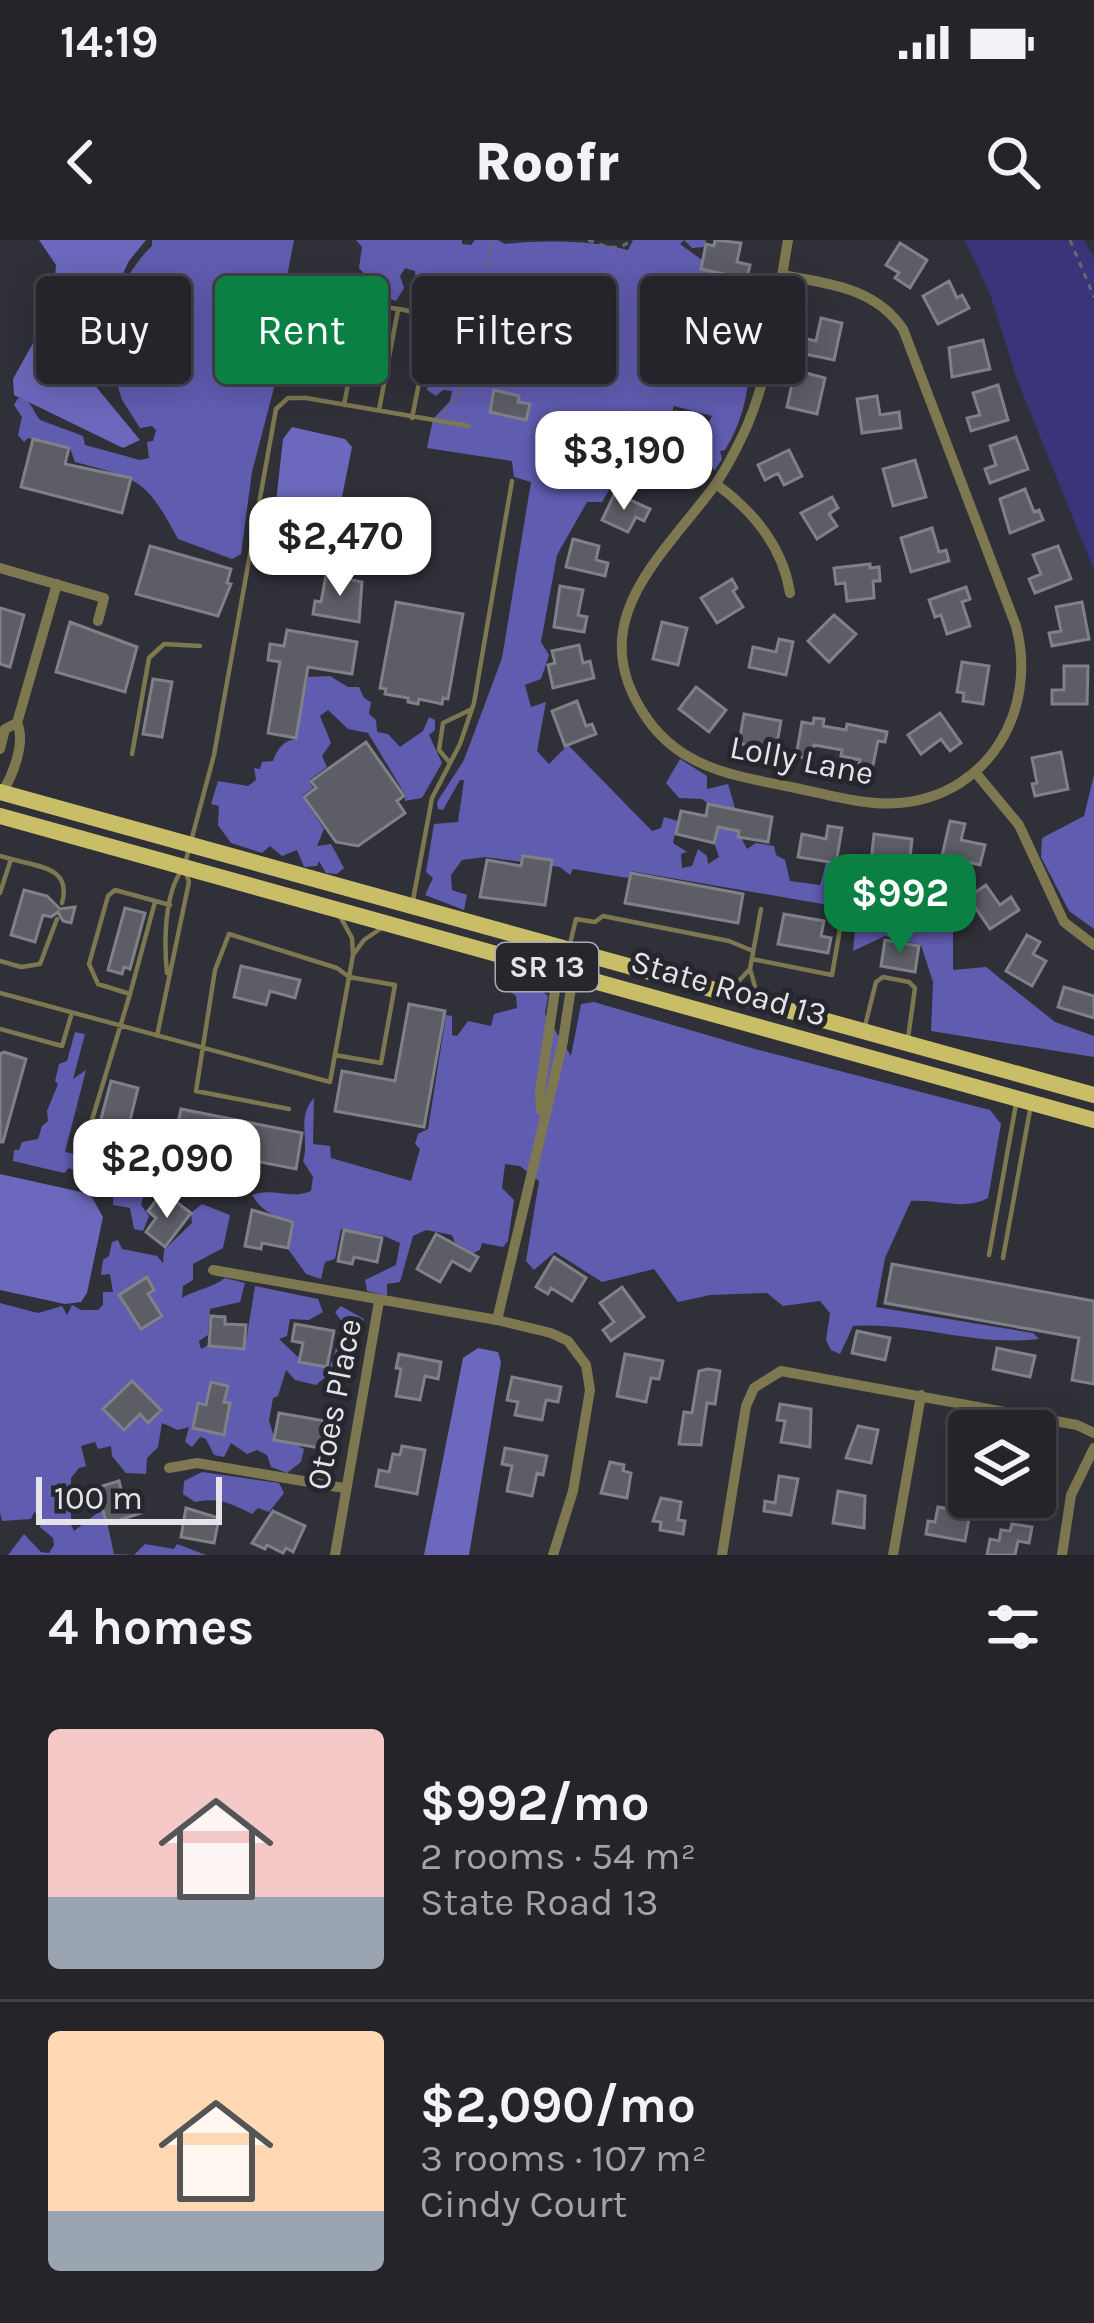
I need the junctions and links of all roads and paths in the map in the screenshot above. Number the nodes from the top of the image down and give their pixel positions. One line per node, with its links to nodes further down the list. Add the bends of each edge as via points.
1 (493, 240): 12 (path, via 466,382 446,410)
2 (588, 240): 3 (path, via 612,248)
3 (631, 240)
4 (788, 240): 6 (street, Lolly Lane)
5 (1070, 240): 7 (path)
6 (782, 274): 15 (street, Lolly Lane, via 758,398); 26 (street, Lolly Lane, via 866,294 908,338 1021,646 1015,718)
7 (1094, 297)
8 (398, 310): 9 (lane, via 362,311); 10 (lane); 11 (lane, via 431,323)
9 (344, 405): 10 (lane); 29 (lane, via 288,398 276,409 214,755)
10 (379, 412): 11 (lane)
11 (412, 418): 12 (lane)
12 (421, 420): 13 (lane)
13 (469, 426)
14 (512, 482): 21 (lane)
15 (716, 484): 18 (street, via 766,532); 26 (street, Lolly Lane, via 649,566 628,610 629,678 658,733 725,774 874,802 933,796)
16 (0, 568): 17 (street)
17 (57, 584): 19 (street, via 104,598); 22 (street)
18 (790, 593)
19 (98, 621)
20 (200, 646): 24 (lane, via 164,644 149,658)
21 (472, 709): 25 (lane); 25 (lane, via 443,723 439,750)
22 (17, 723): 23 (street, via 5,729); 27 (street, via 22,733)
23 (0, 749)
24 (132, 754)
25 (450, 763): 37 (lane, via 432,798)
26 (975, 772): 43 (street, via 1019,825 1064,922)
27 (1, 793): 29 (main road, State Road 13 / SR 13)
28 (0, 816): 32 (main road, State Road 13 / SR 13)
29 (190, 845): 32 (lane); 37 (main road, State Road 13 / SR 13)
30 (0, 856): 31 (lane)
31 (11, 859): 33 (lane); 35 (lane, via 63,879)
32 (184, 868): 36 (lane); 38 (main road, State Road 13 / SR 13); 50 (lane, via 189,882)
33 (0, 893)
34 (154, 902): 36 (lane); 54 (lane); 54 (lane, via 115,890 91,952 98,984)
35 (62, 903)
36 (170, 905): 50 (lane)
37 (412, 906): 44 (main road, State Road 13 / SR 13)
38 (335, 909): 42 (main road, State Road 13 / SR 13); 45 (lane)
39 (761, 910): 46 (lane)
40 (57, 919): 47 (lane, via 40,964)
41 (841, 923): 46 (lane, via 832,975)
42 (389, 924): 45 (lane); 49 (main road, State Road 13 / SR 13)
43 (1094, 945)
44 (569, 949): 46 (lane, via 576,919 603,916 729,941); 49 (street); 53 (main road, State Road 13 / SR 13)
45 (353, 955): 51 (lane)
46 (752, 955): 48 (lane)
47 (0, 961)
48 (750, 969): 53 (lane); 55 (lane)
49 (565, 972): 59 (main road, State Road 13 / SR 13); 76 (street, via 572,988 563,1041)
50 (167, 973): 61 (lane)
51 (349, 977): 63 (lane, via 229,934 214,970); 65 (lane); 65 (lane, via 395,985 381,1063)
52 (0, 993): 56 (lane)
53 (725, 993): 55 (main road, State Road 13 / SR 13)
54 (130, 994): 57 (lane)
55 (760, 1002): 60 (main road, State Road 13 / SR 13)
56 (72, 1013): 57 (lane); 58 (lane, via 62,1046)
57 (122, 1026): 61 (lane); 71 (lane)
58 (0, 1029)
59 (765, 1029): 60 (main road, via 841,1037); 66 (main road, State Road 13 / SR 13)
60 (862, 1030): 62 (main road, State Road 13 / SR 13); 62 (lane, via 877,982 909,982)
61 (157, 1036): 63 (lane)
62 (907, 1043): 64 (main road, State Road 13 / SR 13)
63 (203, 1050): 65 (lane, via 330,1082); 69 (lane, via 196,1091)
64 (943, 1053): 66 (main road, via 875,1047); 67 (main road, State Road 13 / SR 13)
65 (335, 1055)
66 (862, 1055): 68 (main road, State Road 13 / SR 13)
67 (1094, 1095)
68 (1024, 1100): 70 (main road, State Road 13 / SR 13); 72 (lane); 73 (lane)
69 (290, 1109)
70 (1094, 1120)
71 (82, 1153)
72 (988, 1256)
73 (1003, 1258)
74 (213, 1270): 75 (street)
75 (379, 1301): 76 (street, Otoes Place); 81 (street, Otoes Place)
76 (497, 1320): 83 (street, Otoes Place, via 560,1336 590,1376 573,1491)
77 (921, 1396): 78 (street); 84 (street, via 786,1371 769,1376 746,1406); 85 (street)
78 (1094, 1433)
79 (1094, 1448): 86 (street, via 1071,1495)
80 (169, 1468): 81 (street, via 197,1463)
81 (344, 1488): 82 (street, Otoes Place)
82 (335, 1555)
83 (553, 1555)
84 (722, 1555)
85 (893, 1555)
86 (1062, 1555)

